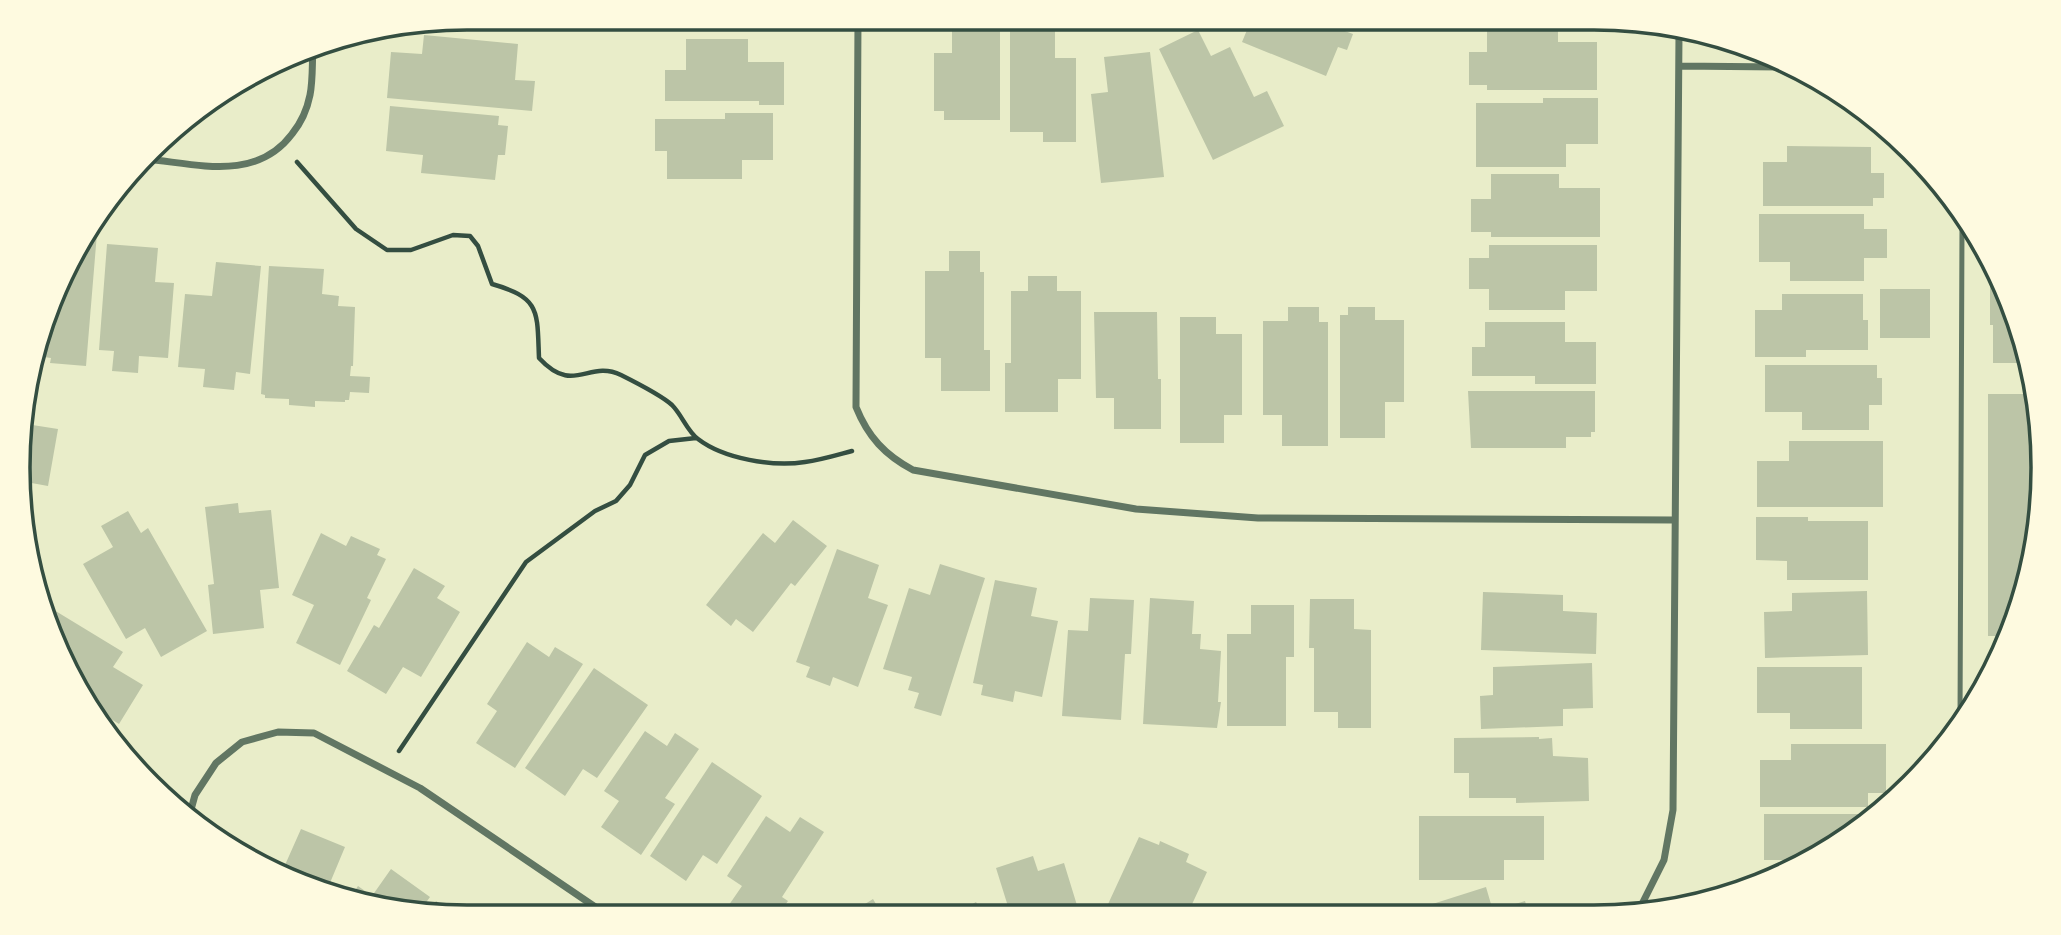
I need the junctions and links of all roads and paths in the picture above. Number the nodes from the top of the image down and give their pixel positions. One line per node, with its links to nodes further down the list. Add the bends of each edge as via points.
1 (859, 30): 10 (street, via 856,407)
2 (1679, 38): 4 (street)
3 (312, 58): 6 (street, via 310,96 301,123)
4 (1679, 66): 5 (street); 11 (street)
5 (1768, 66)
6 (283, 146): 7 (street, via 258,162 230,167); 9 (path, via 356,229 387,250 411,250 453,235 470,236 492,284 517,291 532,304 539,358 549,369 564,376 583,376 600,369 620,374 671,405)
7 (156, 160)
8 (1962, 232): 12 (lane)
9 (697, 438): 10 (path, via 731,456 769,462 804,463); 13 (path, via 669,440 645,455 616,501 595,511 526,562)
10 (878, 445): 11 (street, via 913,470 1136,509 1258,518)
11 (1674, 520): 15 (street, via 1673,810 1664,860)
12 (1961, 705)
13 (386, 770): 14 (street, via 314,733 278,732 242,742 216,763); 16 (street, via 420,788)
14 (192, 807)
15 (1643, 903)
16 (592, 905)

